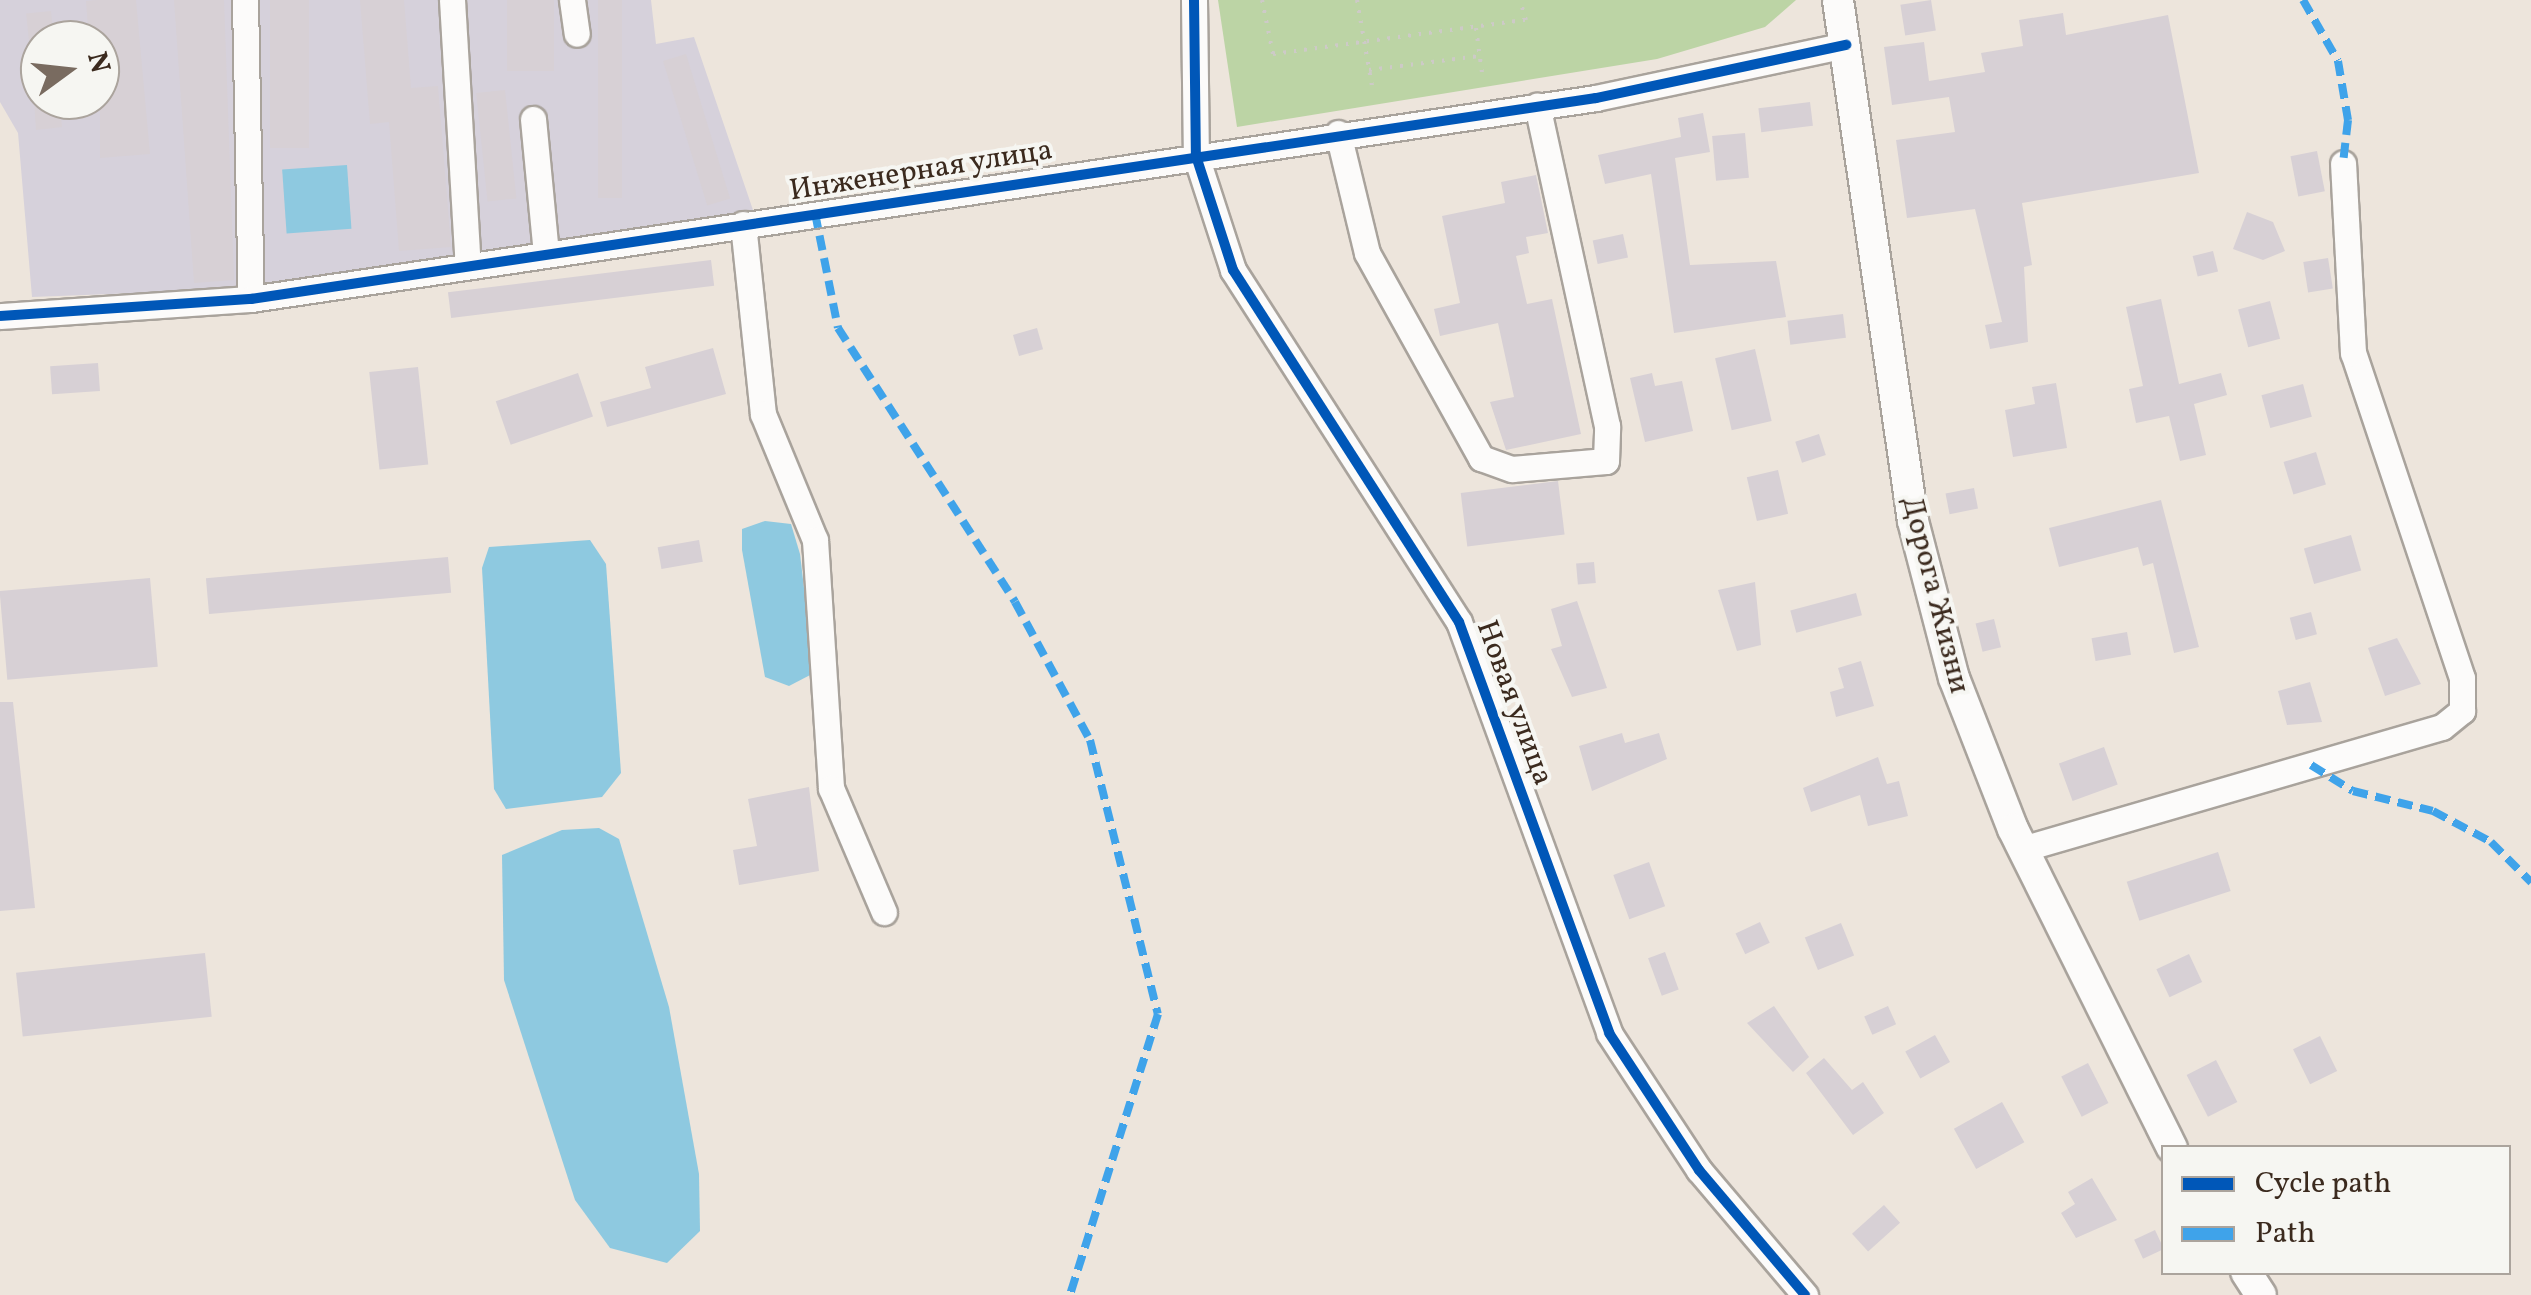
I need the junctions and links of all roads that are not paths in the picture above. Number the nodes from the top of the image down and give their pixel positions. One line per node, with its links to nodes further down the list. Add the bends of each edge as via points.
1 (245, 0): 16 (street)
2 (452, 0): 15 (street)
3 (572, 0): 6 (street)
4 (1194, 0): 11 (street, Новая улица)
5 (1838, 0): 7 (main road, Дорога Жизни)
6 (577, 34)
7 (1846, 45): 8 (street, Инженерная улица); 18 (main road, Дорога Жизни, via 1914,521 1954,678)
8 (1536, 106): 10 (street, Инженерная улица); 10 (street, via 1607,426 1606,461 1512,469 1481,458 1367,252)
9 (533, 119): 14 (street)
10 (1338, 134): 11 (street, Инженерная улица)
11 (1196, 156): 13 (street, Инженерная улица); 21 (street, Новая улица, via 1233,270 1458,622 1609,1033 1699,1170)
12 (2343, 163): 18 (street, via 2353,353 2462,678 2462,710 2442,727)
13 (744, 224): 14 (street, Инженерная улица); 19 (street, via 763,414 816,540 832,788)
14 (546, 254): 15 (street, Инженерная улица)
15 (468, 266): 16 (street, Инженерная улица)
16 (252, 299): 17 (street, Инженерная улица)
17 (0, 316)
18 (2022, 849): 20 (main road, Дорога Жизни)
19 (884, 912)
20 (2170, 1145)
21 (1805, 1295)

